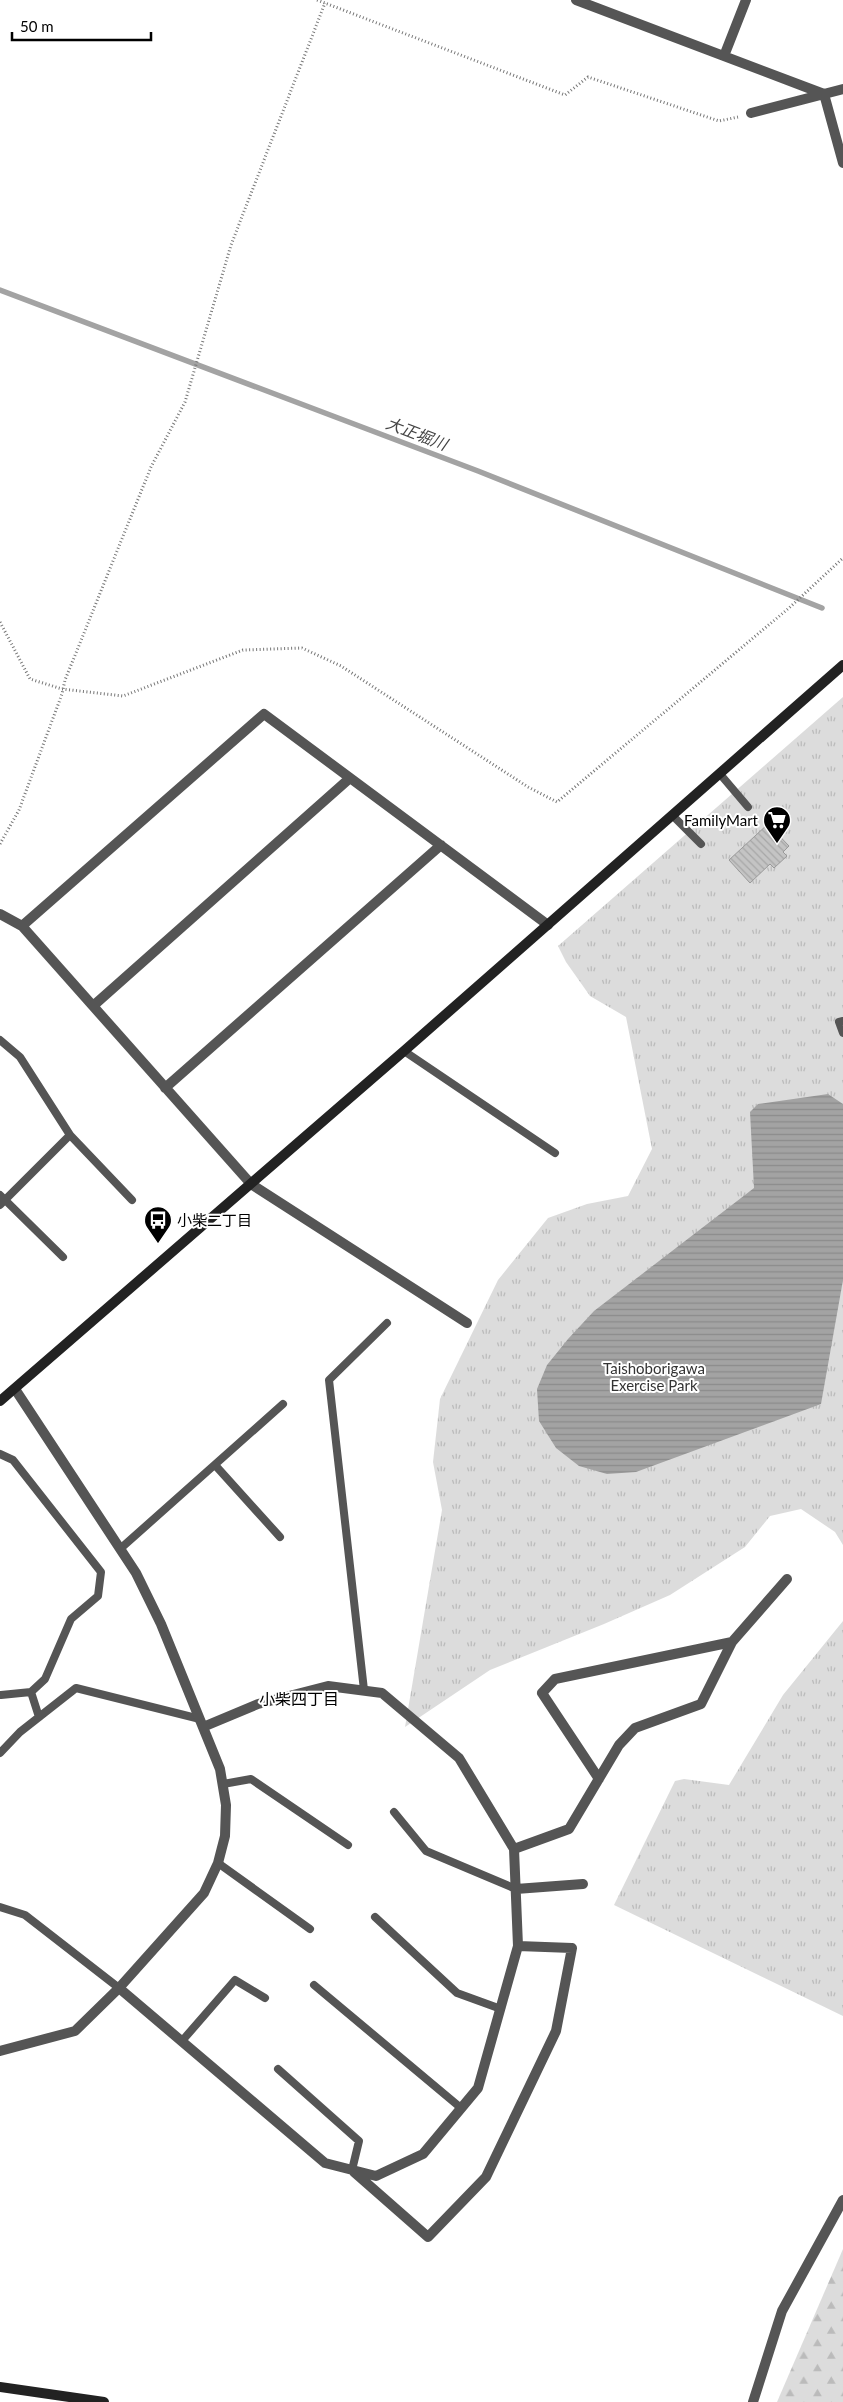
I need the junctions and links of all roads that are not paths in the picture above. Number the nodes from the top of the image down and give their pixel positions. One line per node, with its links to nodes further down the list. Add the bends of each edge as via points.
1 (576, 0): 3 (street)
2 (746, 0): 3 (street)
3 (724, 56): 5 (street)
4 (843, 89): 5 (street)
5 (824, 94): 6 (street); 7 (street)
6 (751, 114)
7 (843, 163)
8 (843, 665): 9 (street)
9 (720, 774): 11 (lane); 12 (street)
10 (350, 778): 14 (street); 16 (street, via 264,714); 18 (street)
11 (748, 807)
12 (673, 816): 13 (lane); 17 (street)
13 (701, 844)
14 (441, 845): 17 (street); 23 (street)
15 (0, 914): 16 (street)
16 (22, 926): 18 (street)
17 (548, 926): 22 (street)
18 (93, 1006): 23 (street)
19 (843, 1021): 20 (lane, via 839,1022)
20 (843, 1033)
21 (0, 1040): 24 (lane, via 20,1057)
22 (404, 1052): 25 (lane); 26 (street)
23 (165, 1088): 26 (street)
24 (70, 1135): 27 (lane); 28 (lane)
25 (554, 1152)
26 (251, 1184): 31 (street); 32 (street)
27 (2, 1200): 29 (lane)
28 (132, 1200)
29 (63, 1257)
30 (387, 1323): 41 (lane, via 329,1380)
31 (467, 1323)
32 (15, 1390): 33 (street); 38 (street)
33 (0, 1401)
34 (284, 1404): 36 (lane)
35 (0, 1454): 42 (lane, via 14,1460 101,1572 98,1596 71,1619 45,1678)
36 (215, 1465): 37 (lane); 38 (lane)
37 (280, 1537)
38 (120, 1549): 45 (street, via 136,1573 161,1624)
39 (787, 1579): 40 (street)
40 (732, 1642): 47 (street, via 701,1704 635,1728 619,1745); 47 (street, via 555,1679 542,1693)
41 (364, 1690): 45 (street, via 328,1686); 51 (street, via 382,1693 459,1758)
42 (31, 1692): 43 (lane); 44 (lane)
43 (1, 1695)
44 (39, 1717): 45 (lane, via 76,1688); 46 (lane)
45 (202, 1723): 48 (street)
46 (0, 1753)
47 (599, 1779): 51 (street, via 569,1829)
48 (223, 1784): 50 (lane, via 251,1779); 52 (street, via 225,1836)
49 (394, 1812): 54 (lane, via 426,1851)
50 (348, 1845)
51 (514, 1849): 54 (street)
52 (218, 1863): 57 (lane); 60 (street, via 204,1893)
53 (583, 1884): 54 (street)
54 (516, 1889): 58 (street)
55 (0, 1907): 60 (lane, via 25,1915)
56 (375, 1917): 62 (lane, via 457,1992)
57 (310, 1929)
58 (518, 1946): 62 (street); 67 (street, via 572,1948 556,2032 486,2177 428,2237)
59 (314, 1985): 66 (lane)
60 (120, 1988): 63 (street); 64 (street, via 75,2031)
61 (265, 1998): 63 (lane, via 235,1980)
62 (501, 2009): 66 (street, via 478,2088)
63 (182, 2041): 67 (street, via 325,2163)
64 (0, 2051)
65 (278, 2069): 67 (lane, via 359,2141)
66 (461, 2108): 67 (street, via 423,2154 376,2176)
67 (352, 2170)
68 (843, 2200): 71 (street, via 782,2311)
69 (0, 2387): 70 (street)
70 (104, 2402)
71 (753, 2402)

